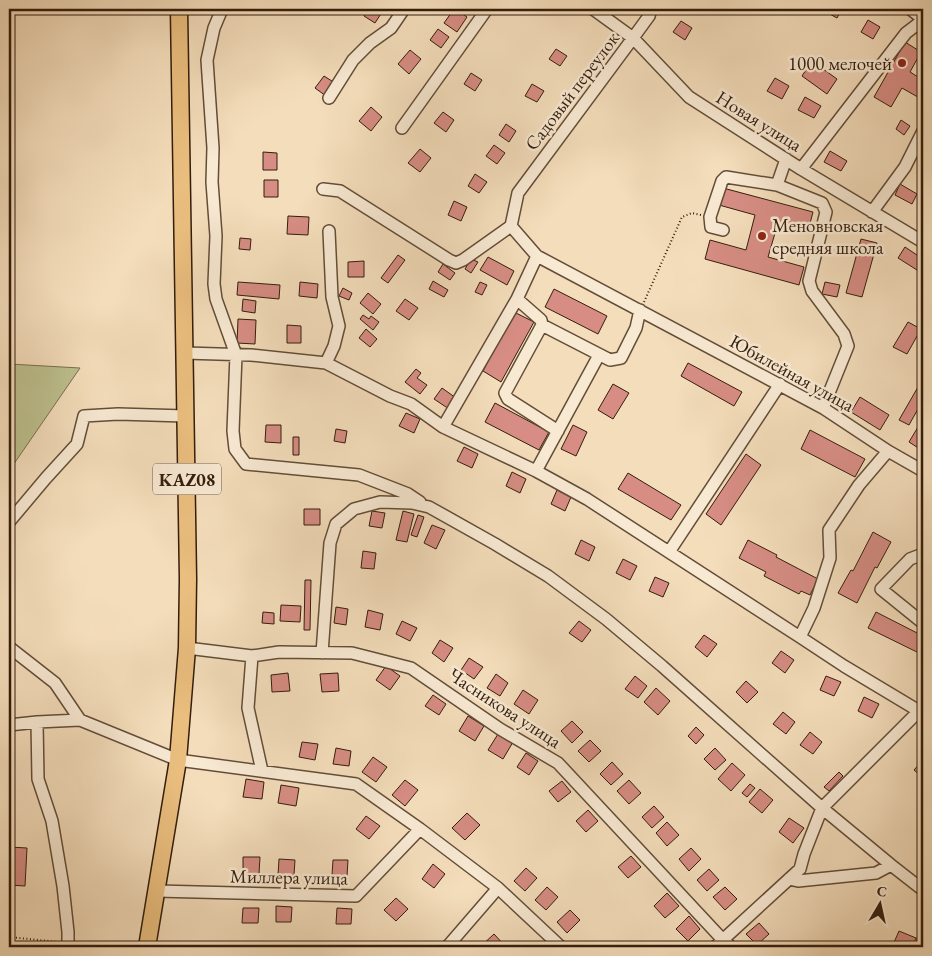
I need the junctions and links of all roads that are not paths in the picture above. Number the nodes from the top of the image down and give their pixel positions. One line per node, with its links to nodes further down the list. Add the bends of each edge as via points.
1 (179, 9): 26 (highway, KAZ08)
2 (222, 9): 27 (street, via 207,60 216,236 214,284 216,299)
3 (404, 9): 10 (street, via 391,28 353,60)
4 (487, 9): 11 (street)
5 (593, 9): 9 (street, Новая улица)
6 (651, 9): 9 (street, Садовый переулок)
7 (910, 9): 8 (street)
8 (923, 19): 14 (street, via 906,33)
9 (633, 38): 13 (street, Новая улица, via 689,97); 18 (street, Садовый переулок, via 518,194)
10 (328, 98)
11 (402, 128)
12 (923, 131): 17 (street, via 904,167)
13 (786, 159): 14 (street, Новая улица); 15 (street)
14 (802, 169): 17 (street, Новая улица)
15 (777, 185): 19 (street, via 726,177 710,217 711,226); 31 (street, via 822,203 826,212 809,282 812,291 844,334 848,346)
16 (323, 189): 18 (street, via 340,191 456,263)
17 (872, 212): 21 (street, Новая улица)
18 (511, 226): 22 (street, Юбилейная улица)
19 (723, 230)
20 (329, 231): 29 (street, via 332,297 339,326)
21 (923, 242)
22 (536, 256): 23 (street); 24 (street, Юбилейная улица)
23 (517, 299): 25 (street, via 542,320); 33 (street)
24 (640, 310): 28 (street, via 636,328 621,358 610,360); 30 (street, Юбилейная улица)
25 (542, 325): 28 (street); 34 (street, via 505,393 508,399)
26 (185, 354): 27 (street); 32 (highway, KAZ08)
27 (236, 355): 29 (street); 38 (street, via 233,431 235,449 246,464 359,475 408,494)
28 (600, 355): 34 (street)
29 (326, 363): 33 (street, via 411,404)
30 (780, 384): 31 (street, Юбилейная улица); 40 (street)
31 (823, 408): 35 (street, Юбилейная улица)
32 (185, 416): 39 (street, via 84,416 77,444); 45 (highway, KAZ08)
33 (444, 427): 36 (street)
34 (558, 430): 36 (street)
35 (888, 451): 37 (street, Юбилейная улица); 43 (street, via 859,484 829,530 830,558 814,608)
36 (536, 471): 40 (street, via 587,499)
37 (923, 471)
38 (429, 507): 46 (street, via 380,502 354,509 336,524 330,543); 54 (street, via 548,576 606,619)
39 (9, 522)
40 (669, 552): 43 (street)
41 (923, 554): 42 (street, via 910,559 881,589)
42 (923, 623)
43 (800, 637): 48 (street)
44 (9, 647): 49 (street, via 56,683)
45 (187, 648): 47 (street, Часникова улица); 52 (highway, KAZ08)
46 (322, 652): 47 (street, Часникова улица); 61 (street, Часникова улица, via 352,653 411,668 500,729 558,763)
47 (252, 656): 53 (street, via 248,708)
48 (921, 709): 54 (street)
49 (80, 720): 50 (street); 52 (street)
50 (37, 722): 51 (street); 62 (street, via 38,779 52,821 63,886)
51 (9, 725)
52 (178, 760): 53 (street); 60 (highway, KAZ08)
53 (262, 771): 55 (street, via 356,784)
54 (822, 808): 56 (street); 57 (street, via 800,869)
55 (420, 829): 58 (street); 60 (street, Миллера улица, via 356,896)
56 (891, 865): 57 (street, via 876,873 798,881); 59 (street)
57 (789, 879): 61 (street)
58 (498, 888): 64 (street); 65 (street)
59 (923, 890)
60 (158, 891): 63 (highway, KAZ08)
61 (723, 945)
62 (68, 947)
63 (147, 947)
64 (447, 947)
65 (561, 947)

